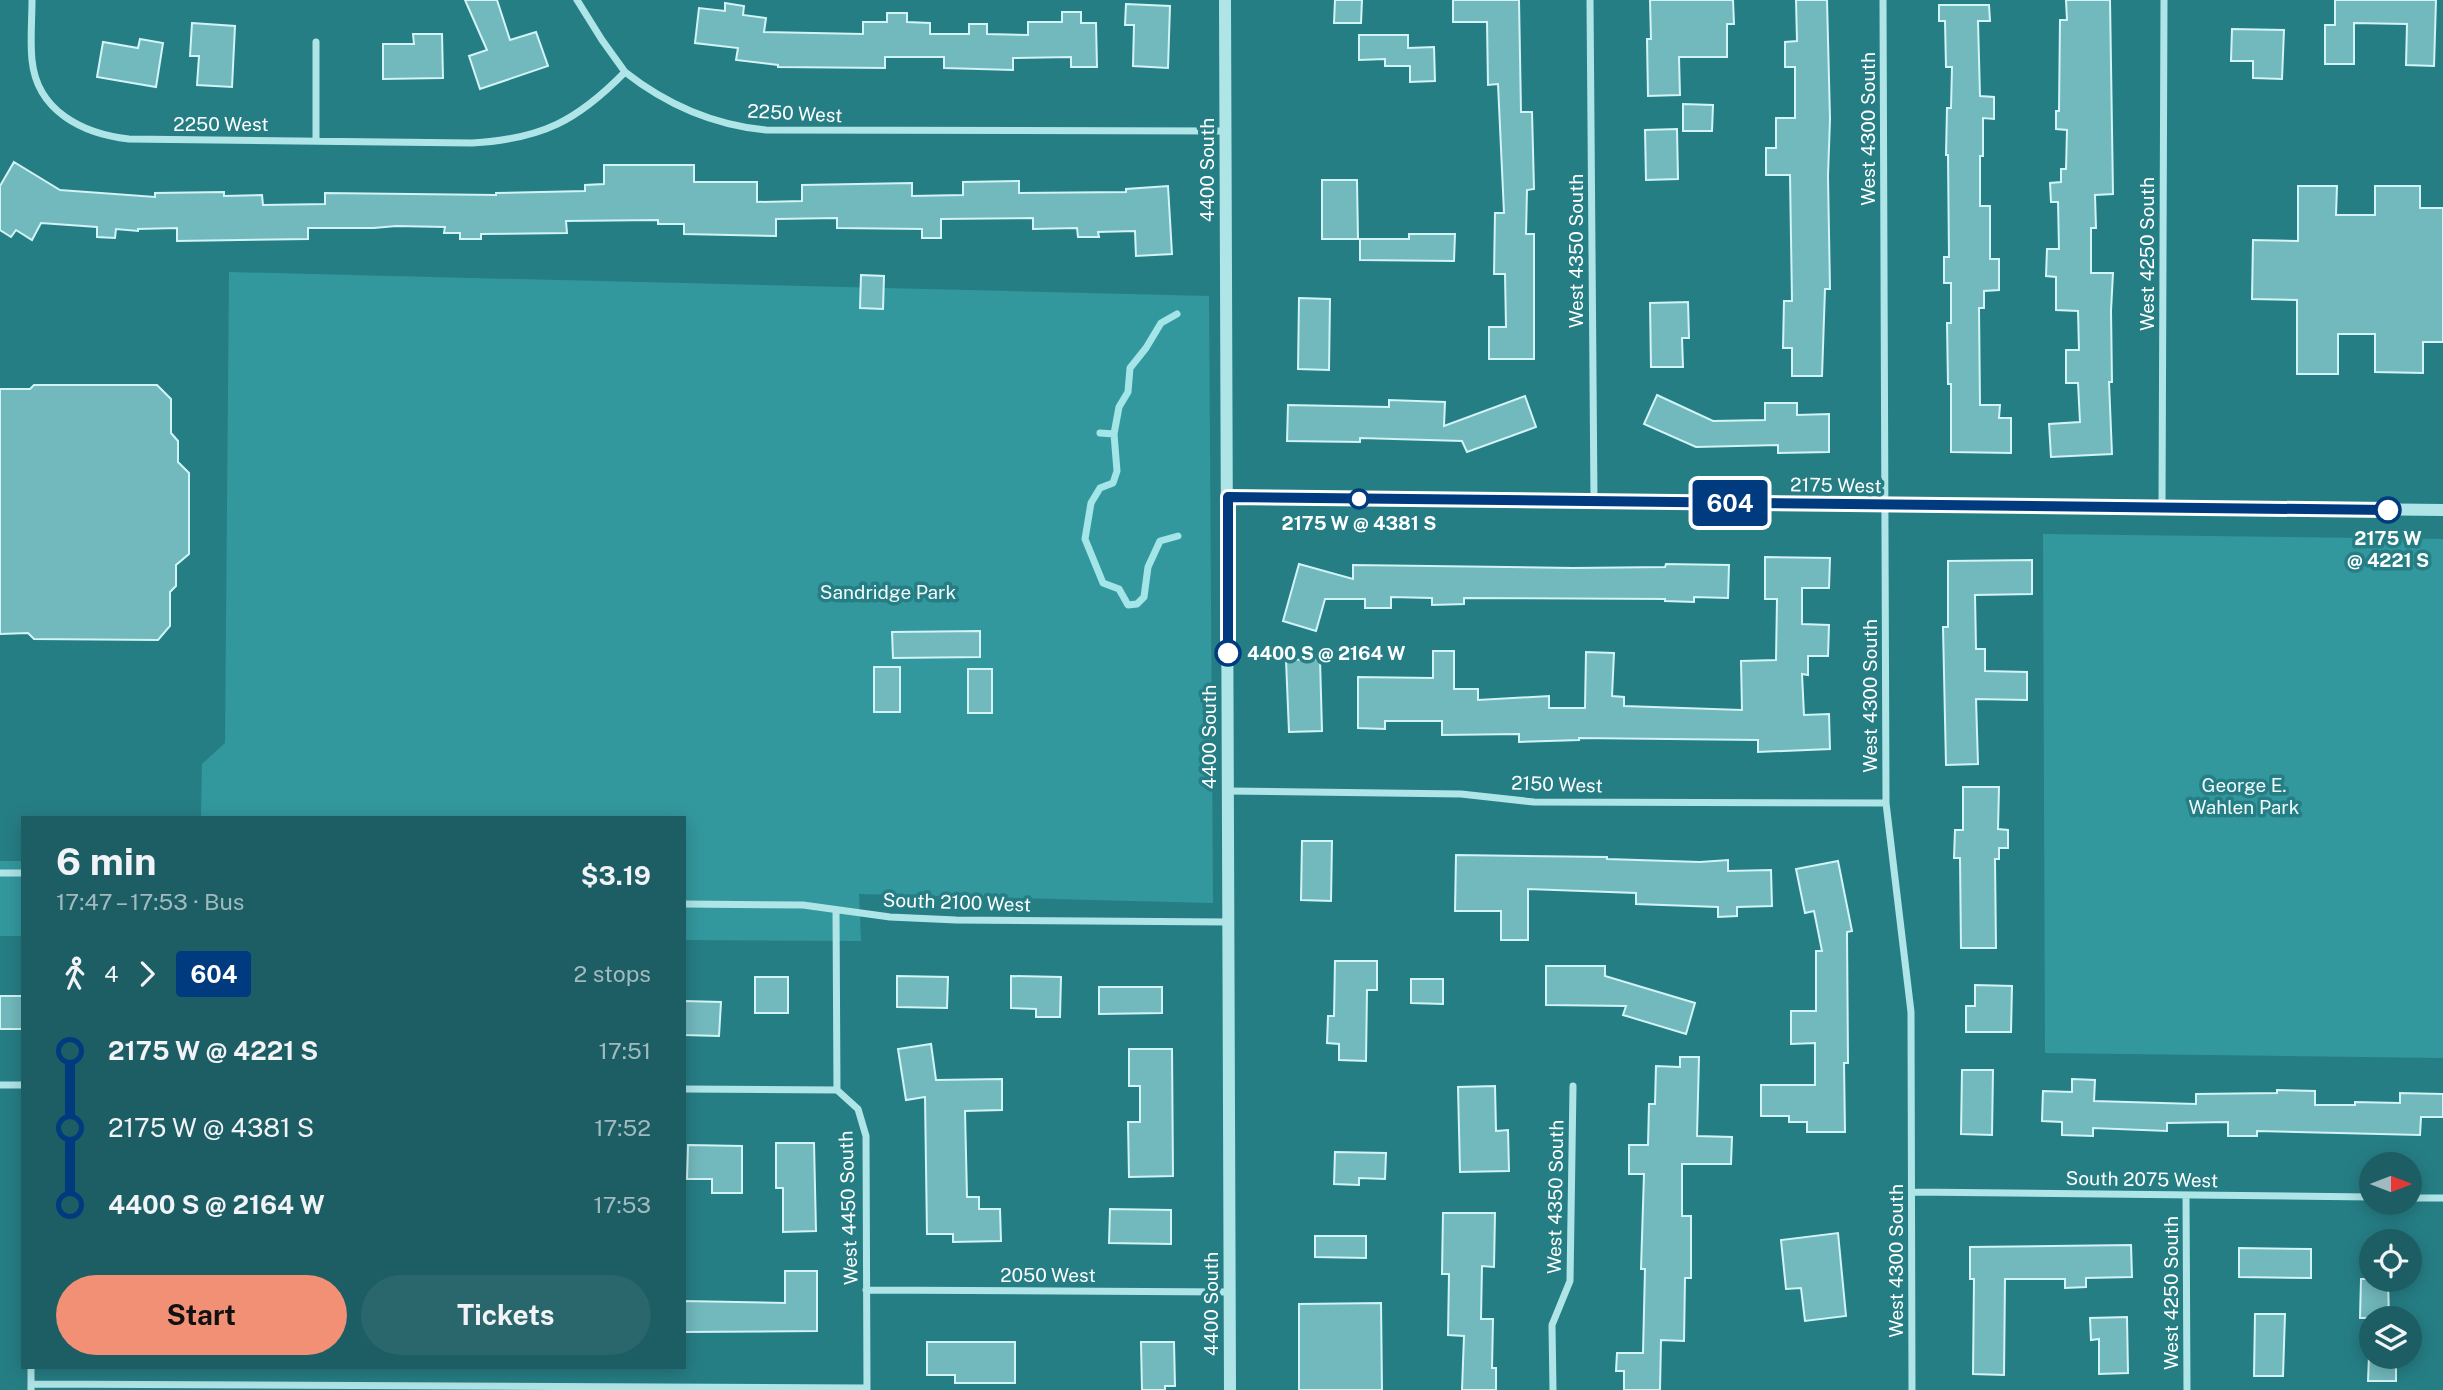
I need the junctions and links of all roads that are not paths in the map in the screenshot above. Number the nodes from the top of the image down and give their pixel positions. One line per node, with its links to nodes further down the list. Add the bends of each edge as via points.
1 (32, 0): 10 (street, 2250 West, via 35,75 48,99 79,128 129,139)
2 (577, 0): 8 (street)
3 (1225, 0): 9 (street, 4400 South)
4 (1590, 0): 12 (street, West 4350 South)
5 (1883, 0): 13 (street, West 4300 South)
6 (2164, 0): 14 (street, West 4250 South)
7 (316, 42): 10 (street)
8 (625, 72): 9 (street, 2250 West, via 677,106 766,131); 10 (street, 2250 West, via 578,112 523,138 472,143)
9 (1226, 131): 11 (street, 4400 South)
10 (316, 141)
11 (1228, 497): 12 (street, 2175 West); 16 (street, 4400 South)
12 (1594, 501): 13 (street, 2175 West)
13 (1885, 504): 14 (street, 2175 West); 17 (street, West 4300 South)
14 (2162, 507): 15 (street, 2175 West)
15 (2443, 510)
16 (1228, 791): 17 (street, 2150 West, via 1461,794 1534,802); 22 (street, 4400 South)
17 (1886, 803): 28 (street, West 4300 South, via 1911,1012)
18 (0, 873): 19 (street)
19 (21, 873)
20 (686, 904): 21 (street, South 2100 West)
21 (836, 909): 22 (street, South 2100 West, via 956,920); 27 (street)
22 (1229, 922): 34 (street, 4400 South)
23 (0, 1085): 24 (street)
24 (21, 1085)
25 (1573, 1086): 39 (street, West 4350 South, via 1570,1281 1552,1325)
26 (686, 1089): 27 (street)
27 (837, 1090): 33 (street, West 4450 South, via 858,1109 866,1136)
28 (1912, 1192): 29 (street, South 2075 West); 40 (street, West 4300 South)
29 (2186, 1195): 30 (street, South 2075 West); 41 (street, West 4250 South)
30 (2359, 1197)
31 (2422, 1198): 32 (street)
32 (2443, 1198)
33 (866, 1290): 34 (street, 2050 West); 37 (street, West 4450 South)
34 (1230, 1292): 38 (street, 4400 South)
35 (31, 1369): 36 (street)
36 (31, 1387): 37 (street)
37 (867, 1389)
38 (1230, 1390)
39 (1552, 1390)
40 (1912, 1390)
41 (2187, 1390)

